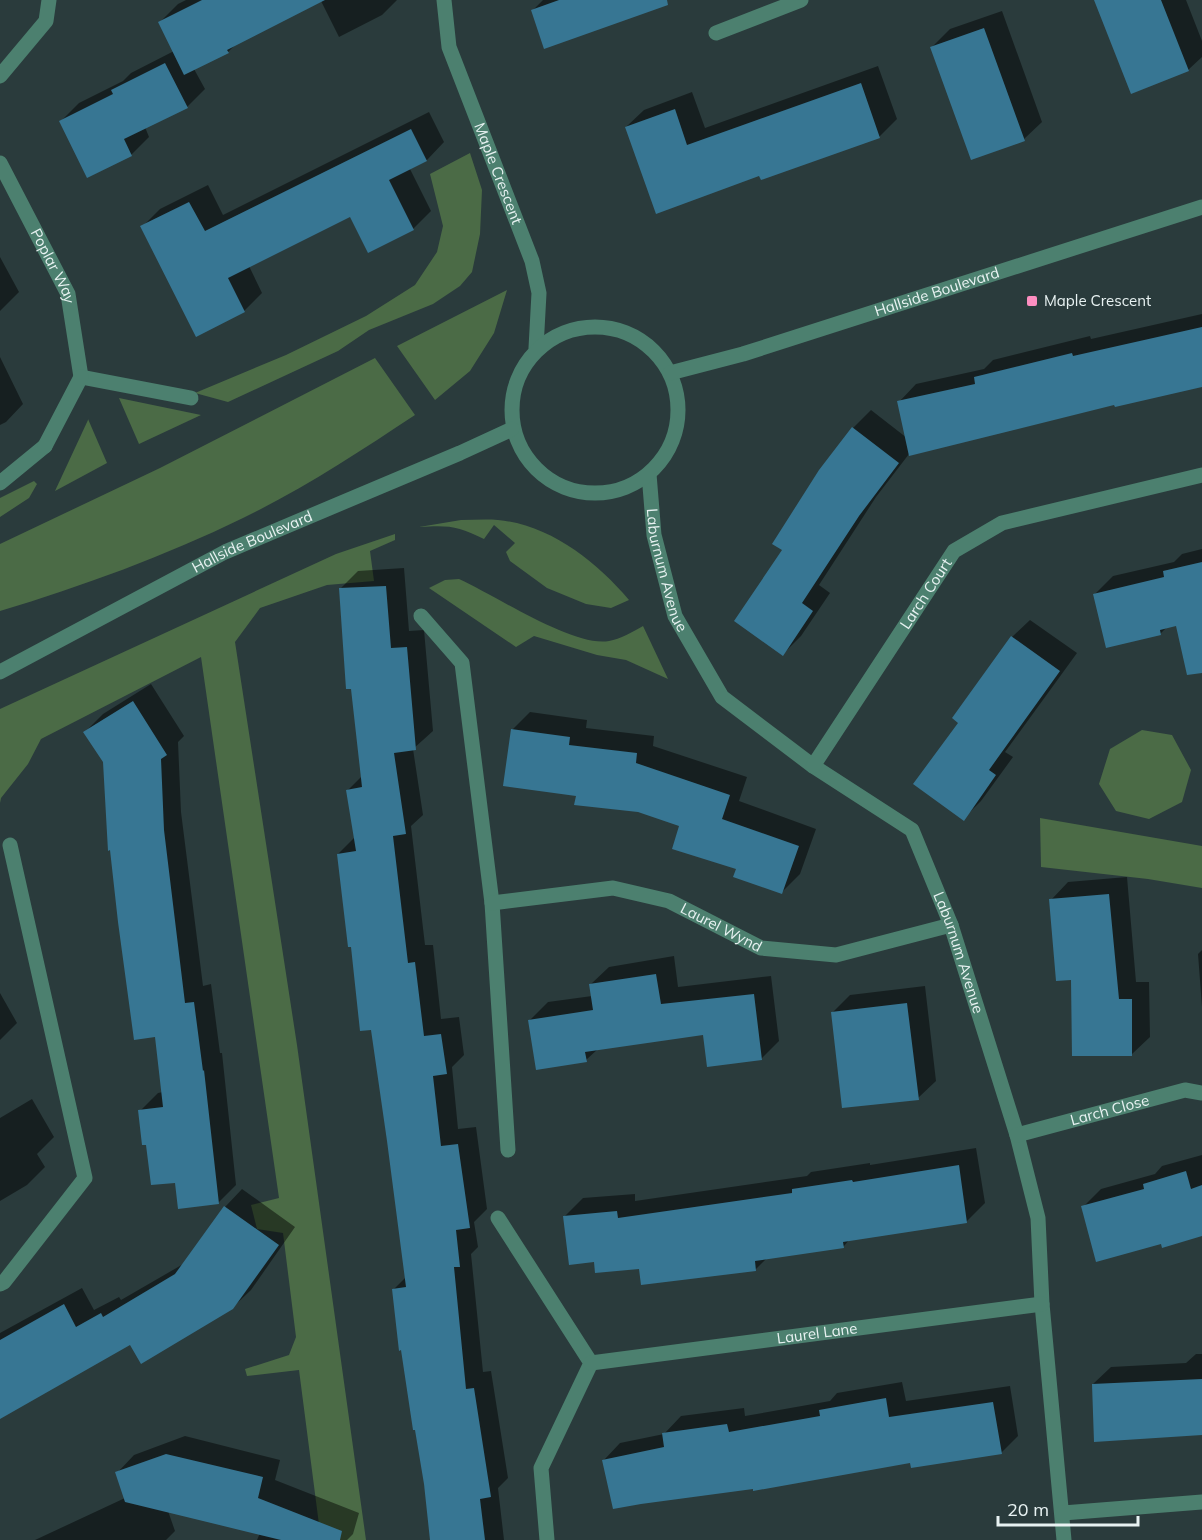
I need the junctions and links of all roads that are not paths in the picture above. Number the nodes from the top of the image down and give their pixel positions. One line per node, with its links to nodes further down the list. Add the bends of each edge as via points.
1 (49, 0): 5 (street, via 46,21)
2 (444, 0): 8 (street, Maple Crescent, via 449,47 532,261 539,293)
3 (801, 0): 4 (street)
4 (716, 33)
5 (0, 76)
6 (0, 163): 10 (street, Poplar Way, via 68,294)
7 (1202, 207): 9 (street, Hallside Boulevard)
8 (536, 348): 9 (street, via 575,327 622,330 653,350); 12 (street, via 510,398)
9 (670, 374): 13 (street, via 676,392 677,422 663,459)
10 (81, 377): 11 (street); 15 (street, via 45,446)
11 (191, 399)
12 (512, 429): 13 (street, via 536,470 567,489 605,493); 17 (street, Hallside Boulevard, via 225,552)
13 (649, 474): 18 (street, Laburnum Avenue, via 654,535 675,616 722,697)
14 (1202, 475): 18 (street, Larch Court, via 1002,523 954,550)
15 (0, 483)
16 (421, 616): 20 (street, via 462,663)
17 (0, 672)
18 (813, 766): 21 (street, Laburnum Avenue, via 912,830)
19 (10, 845): 26 (street, via 85,1178)
20 (492, 903): 21 (street, Laurel Wynd, via 613,888 669,901 761,948 836,955); 24 (street)
21 (951, 925): 23 (street, Laburnum Avenue)
22 (1202, 1093): 23 (street, Larch Close, via 1185,1090)
23 (1017, 1135): 27 (street, Laburnum Avenue, via 1038,1218)
24 (508, 1150)
25 (498, 1218): 28 (street)
26 (0, 1284)
27 (1042, 1304): 28 (street, Laurel Lane); 30 (street, Laburnum Avenue)
28 (591, 1363): 31 (street, via 541,1468)
29 (1202, 1502): 30 (street)
30 (1063, 1513): 32 (street, Laburnum Avenue)
31 (547, 1540)
32 (1064, 1540)

